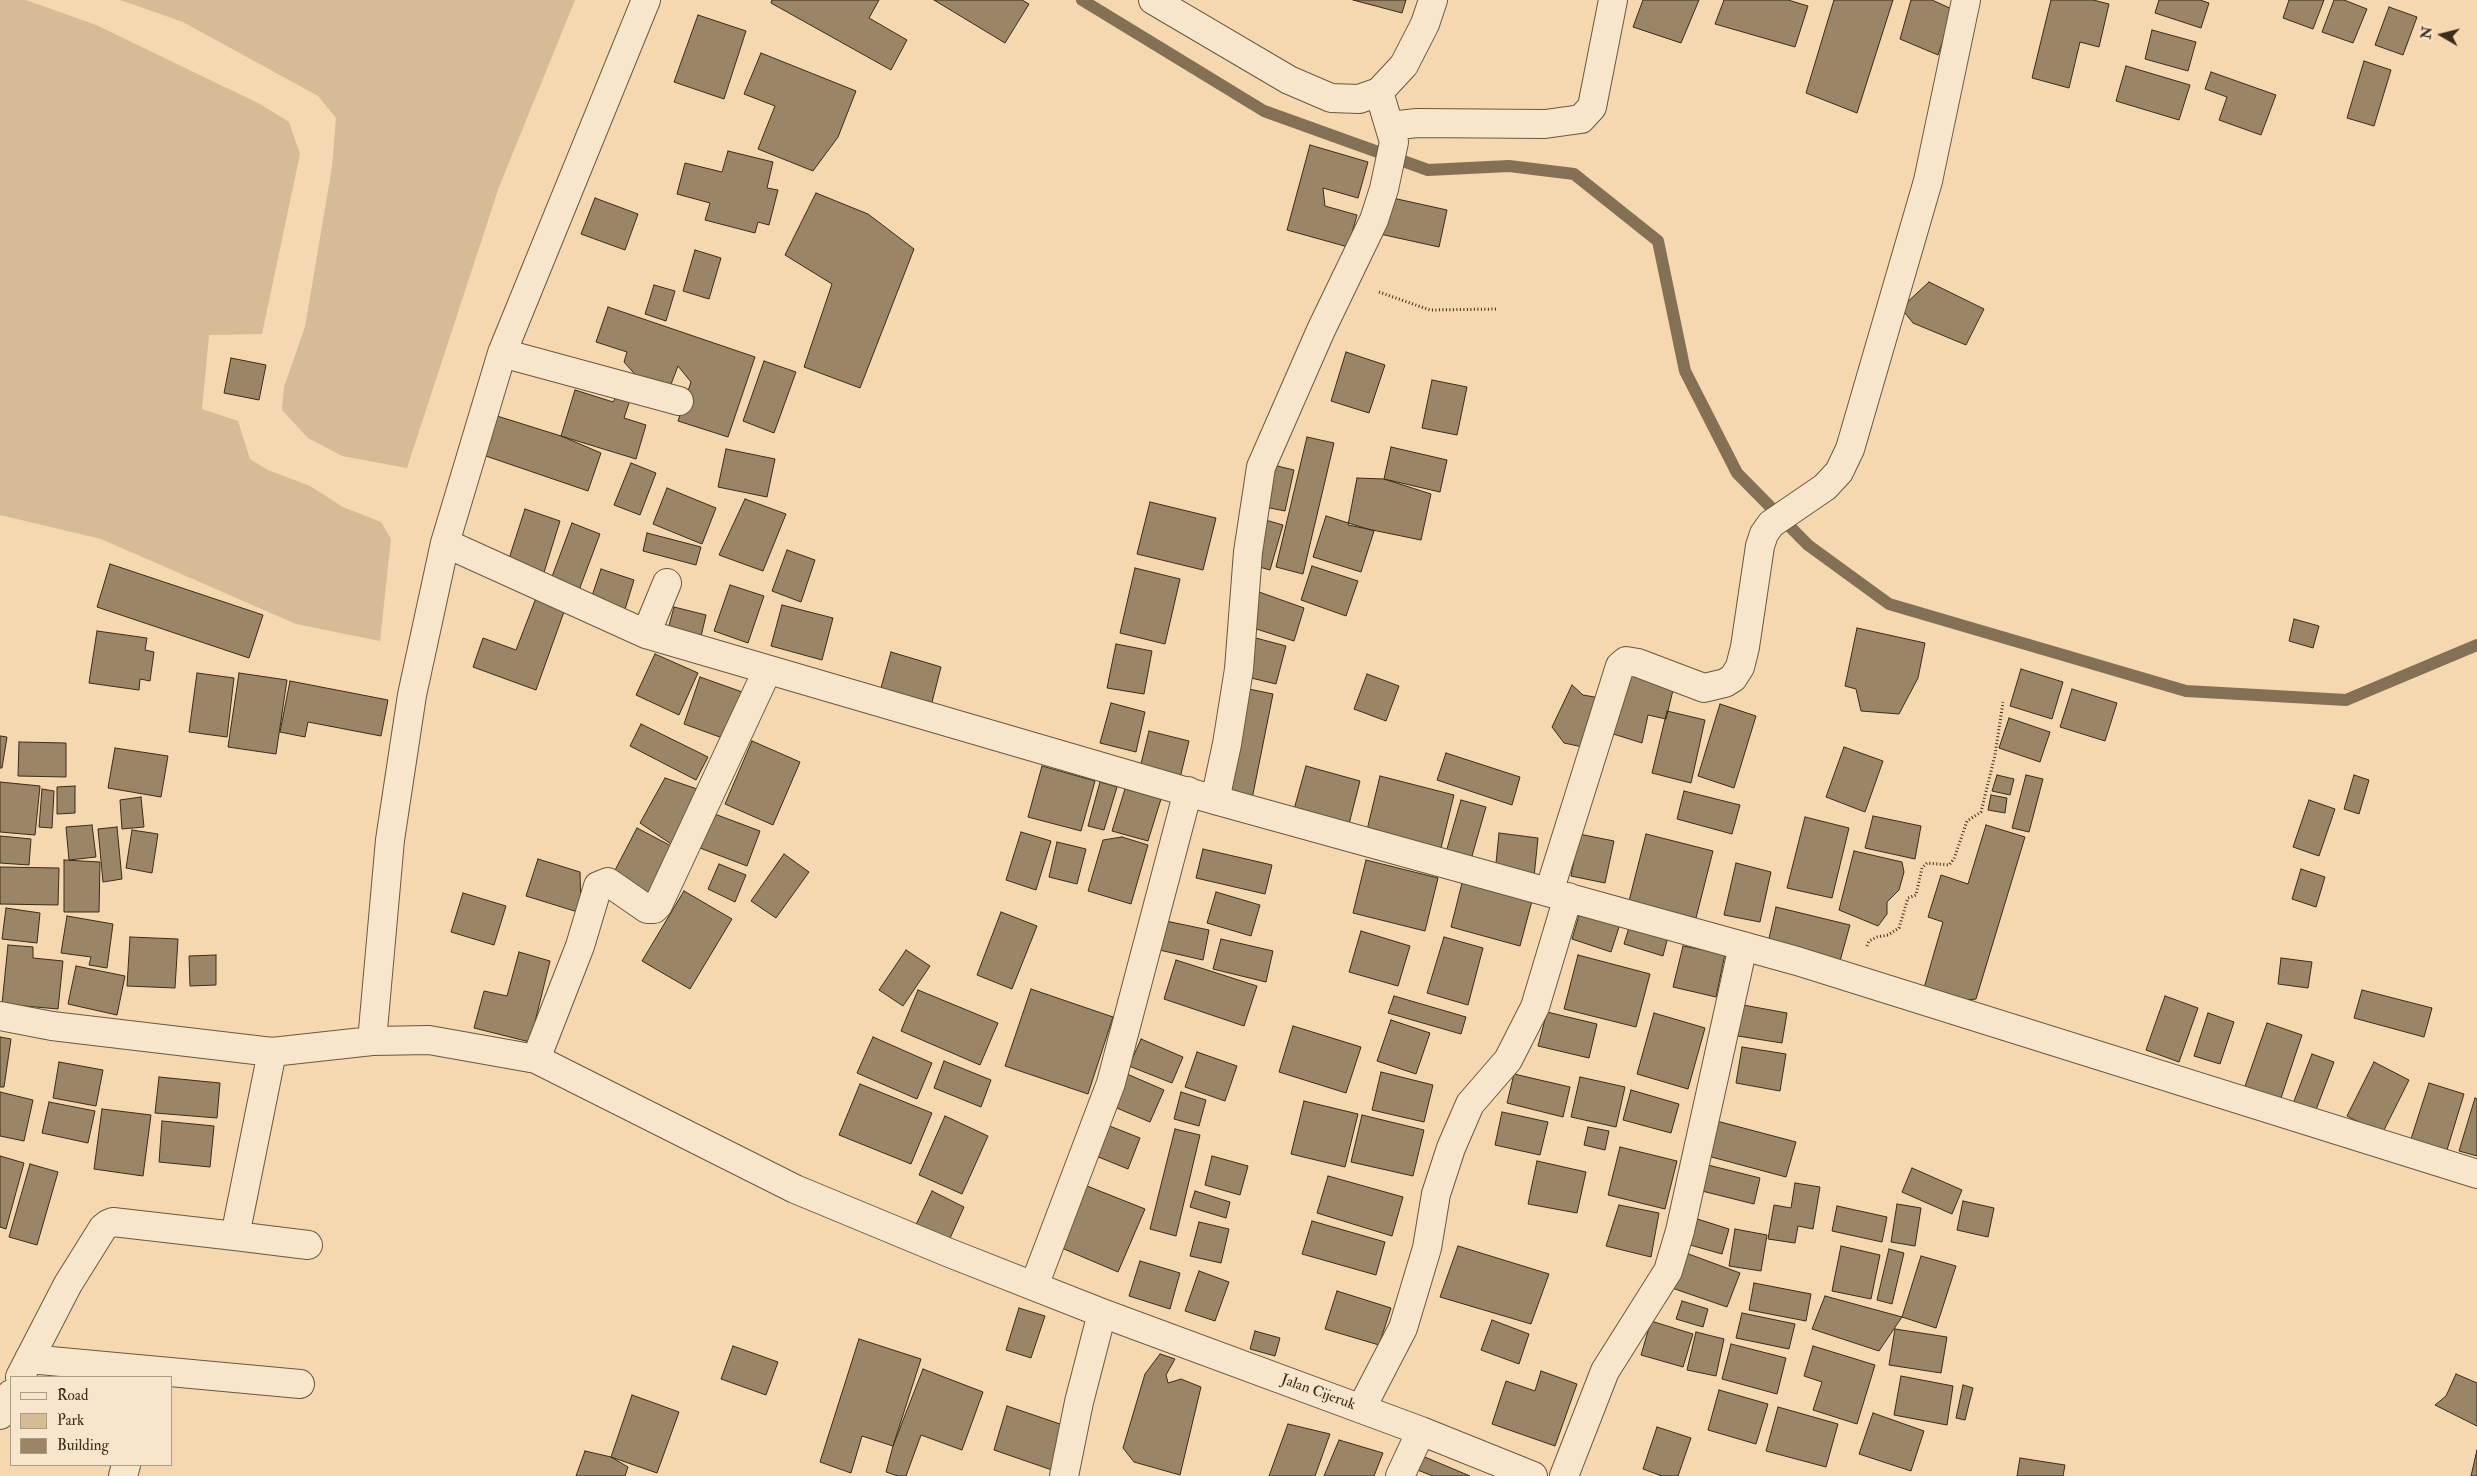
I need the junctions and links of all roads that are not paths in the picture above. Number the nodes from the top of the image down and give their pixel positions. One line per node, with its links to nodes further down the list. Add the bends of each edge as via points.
1 (646, 0): 8 (street)
2 (1153, 0): 6 (street, via 1289,80 1331,98 1359,99)
3 (1433, 0): 6 (street, via 1404,65)
4 (1613, 0): 7 (street, via 1592,107 1581,119 1545,124 1416,123)
5 (1966, 0): 16 (street, via 1928,181 1850,449 1839,472 1825,487 1771,524 1760,546 1745,646 1740,668 1733,678 1704,688 1638,663 1626,661 1620,666)
6 (1379, 92): 7 (street)
7 (1392, 134): 15 (street, via 1390,169 1374,220 1261,467 1248,552 1239,669)
8 (502, 353): 9 (street); 10 (street)
9 (679, 401)
10 (445, 543): 12 (street); 19 (street, via 412,695 392,830)
11 (667, 583): 12 (street)
12 (646, 634): 13 (street)
13 (767, 671): 14 (street); 21 (street, via 658,905 647,909 608,882 598,886 580,946)
14 (1188, 791): 15 (street); 25 (street, via 1112,1083)
15 (1215, 800): 16 (street)
16 (1558, 895): 17 (street); 31 (street, via 1536,1007 1508,1060 1470,1104 1436,1194 1427,1248 1402,1328)
17 (1744, 946): 22 (street); 37 (street, via 1680,1231 1668,1271 1605,1371)
18 (0, 1016): 20 (street, Jalan Cijeruk, via 52,1026)
19 (372, 1041): 20 (street, Jalan Cijeruk); 21 (street, Jalan Cijeruk, via 429,1040)
20 (272, 1052): 23 (street)
21 (536, 1060): 25 (street, Jalan Cijeruk, via 795,1189)
22 (2477, 1174)
23 (235, 1236): 24 (street); 27 (street, via 108,1224 68,1284)
24 (308, 1246)
25 (1034, 1286): 26 (street, Jalan Cijeruk)
26 (1102, 1313): 31 (street, Jalan Cijeruk); 34 (street, via 1078,1402)
27 (24, 1368): 28 (street)
28 (157, 1374): 29 (street)
29 (300, 1384)
30 (10, 1396): 32 (street)
31 (1361, 1409): 33 (street, Jalan Cijeruk)
32 (0, 1415)
33 (1421, 1431): 35 (street); 36 (street, Jalan Cijeruk)
34 (1064, 1476)
35 (1400, 1476)
36 (1533, 1476)
37 (1564, 1476)

